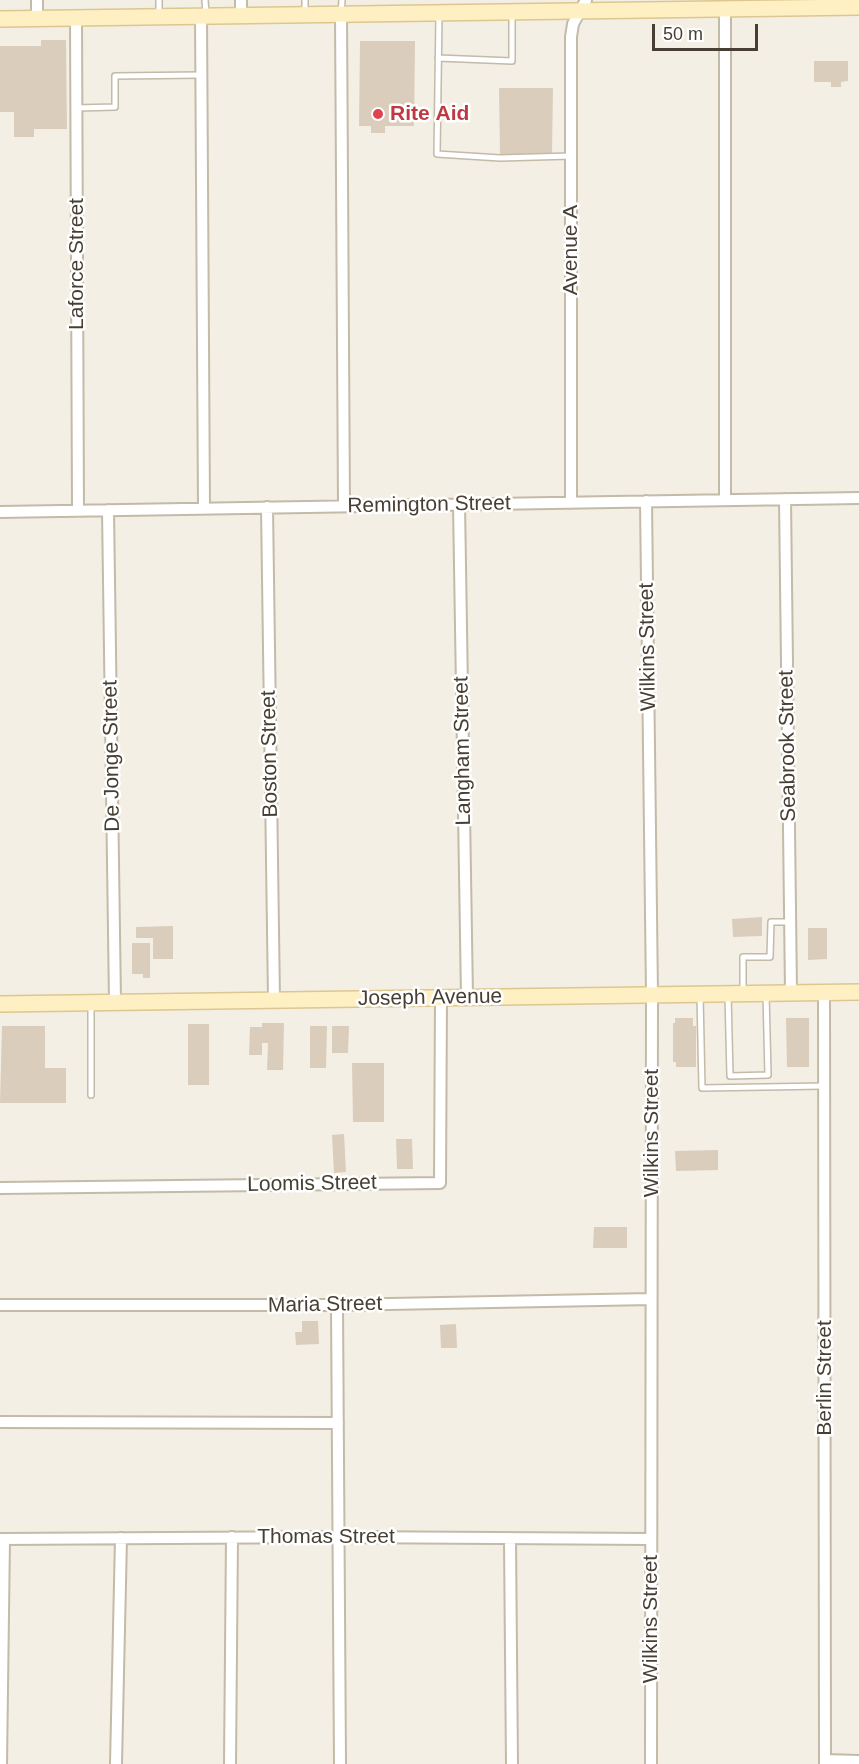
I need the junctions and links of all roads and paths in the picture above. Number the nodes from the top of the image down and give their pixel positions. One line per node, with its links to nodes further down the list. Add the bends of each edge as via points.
1 (37, 0): 16 (street)
2 (159, 0): 14 (lane)
3 (205, 0): 15 (lane)
4 (777, 4): 6 (street); 10 (street)
5 (583, 5): 6 (street); 12 (street); 22 (street, Avenue A, via 571,37)
6 (733, 5): 25 (street)
7 (305, 7): 8 (street); 11 (street)
8 (342, 7): 9 (street); 29 (street)
9 (416, 7): 13 (street)
10 (859, 7)
11 (241, 8): 15 (street)
12 (512, 12): 13 (street); 19 (lane, via 512,61)
13 (439, 13): 19 (lane)
14 (159, 16): 15 (street); 17 (street)
15 (203, 16): 20 (street)
16 (37, 18): 17 (street); 18 (street)
17 (76, 18): 21 (street, Laforce Street)
18 (0, 19)
19 (438, 58): 22 (lane, via 436,154 500,158)
20 (201, 75): 21 (lane, via 115,76 115,107); 31 (street)
21 (76, 108): 32 (street, Laforce Street)
22 (571, 156): 27 (street, Avenue A)
23 (859, 498): 24 (street, Remington Street)
24 (785, 499): 25 (street, Remington Street); 35 (street, Seabrook Street)
25 (725, 500): 26 (street, Remington Street)
26 (646, 501): 27 (street, Remington Street); 42 (street, Wilkins Street)
27 (571, 503): 28 (street, Remington Street)
28 (459, 504): 29 (street, Remington Street); 43 (street, Langham Street)
29 (344, 506): 30 (street, Remington Street)
30 (267, 507): 31 (street, Remington Street); 45 (street, Boston Street)
31 (204, 508): 33 (street, Remington Street)
32 (78, 510): 33 (street, Remington Street); 34 (street, Remington Street)
33 (108, 510): 47 (street, De Jonge Street)
34 (0, 512)
35 (790, 922): 36 (street, Seabrook Street); 38 (lane, via 771,922 770,957 743,957)
36 (791, 992): 39 (street, Joseph Avenue); 40 (street, Joseph Avenue)
37 (859, 992): 40 (street, Joseph Avenue)
38 (735, 993): 39 (street, Joseph Avenue); 39 (lane, via 730,1076 768,1075); 41 (street, Joseph Avenue)
39 (766, 993)
40 (824, 993): 49 (street, Berlin Street)
41 (700, 994): 42 (street, Joseph Avenue); 49 (lane, via 702,1088)
42 (652, 995): 43 (street, Joseph Avenue); 52 (street, Wilkins Street)
43 (466, 997): 44 (street, Joseph Avenue)
44 (441, 998): 45 (street, Joseph Avenue); 51 (street, Loomis Street, via 440,1183)
45 (274, 1000): 47 (street, Joseph Avenue)
46 (91, 1002): 47 (street, Joseph Avenue); 48 (street, Joseph Avenue); 50 (lane)
47 (115, 1002)
48 (0, 1004)
49 (824, 1086): 64 (street, Berlin Street)
50 (91, 1095)
51 (0, 1188)
52 (651, 1299): 54 (street, Maria Street); 62 (street, Wilkins Street)
53 (0, 1305): 54 (street, Maria Street)
54 (337, 1305): 56 (street)
55 (0, 1422): 56 (street)
56 (338, 1423): 58 (street)
57 (232, 1537): 58 (street, Thomas Street); 59 (street, Thomas Street); 67 (street)
58 (339, 1537): 61 (street, Thomas Street); 68 (street)
59 (121, 1538): 60 (street, Thomas Street); 66 (street)
60 (2, 1539): 65 (street)
61 (510, 1539): 62 (street, Thomas Street); 69 (street)
62 (651, 1539): 70 (street, Wilkins Street)
63 (859, 1761): 64 (street)
64 (825, 1762)
65 (1, 1764)
66 (116, 1764)
67 (230, 1764)
68 (339, 1764)
69 (512, 1764)
70 (651, 1764)

